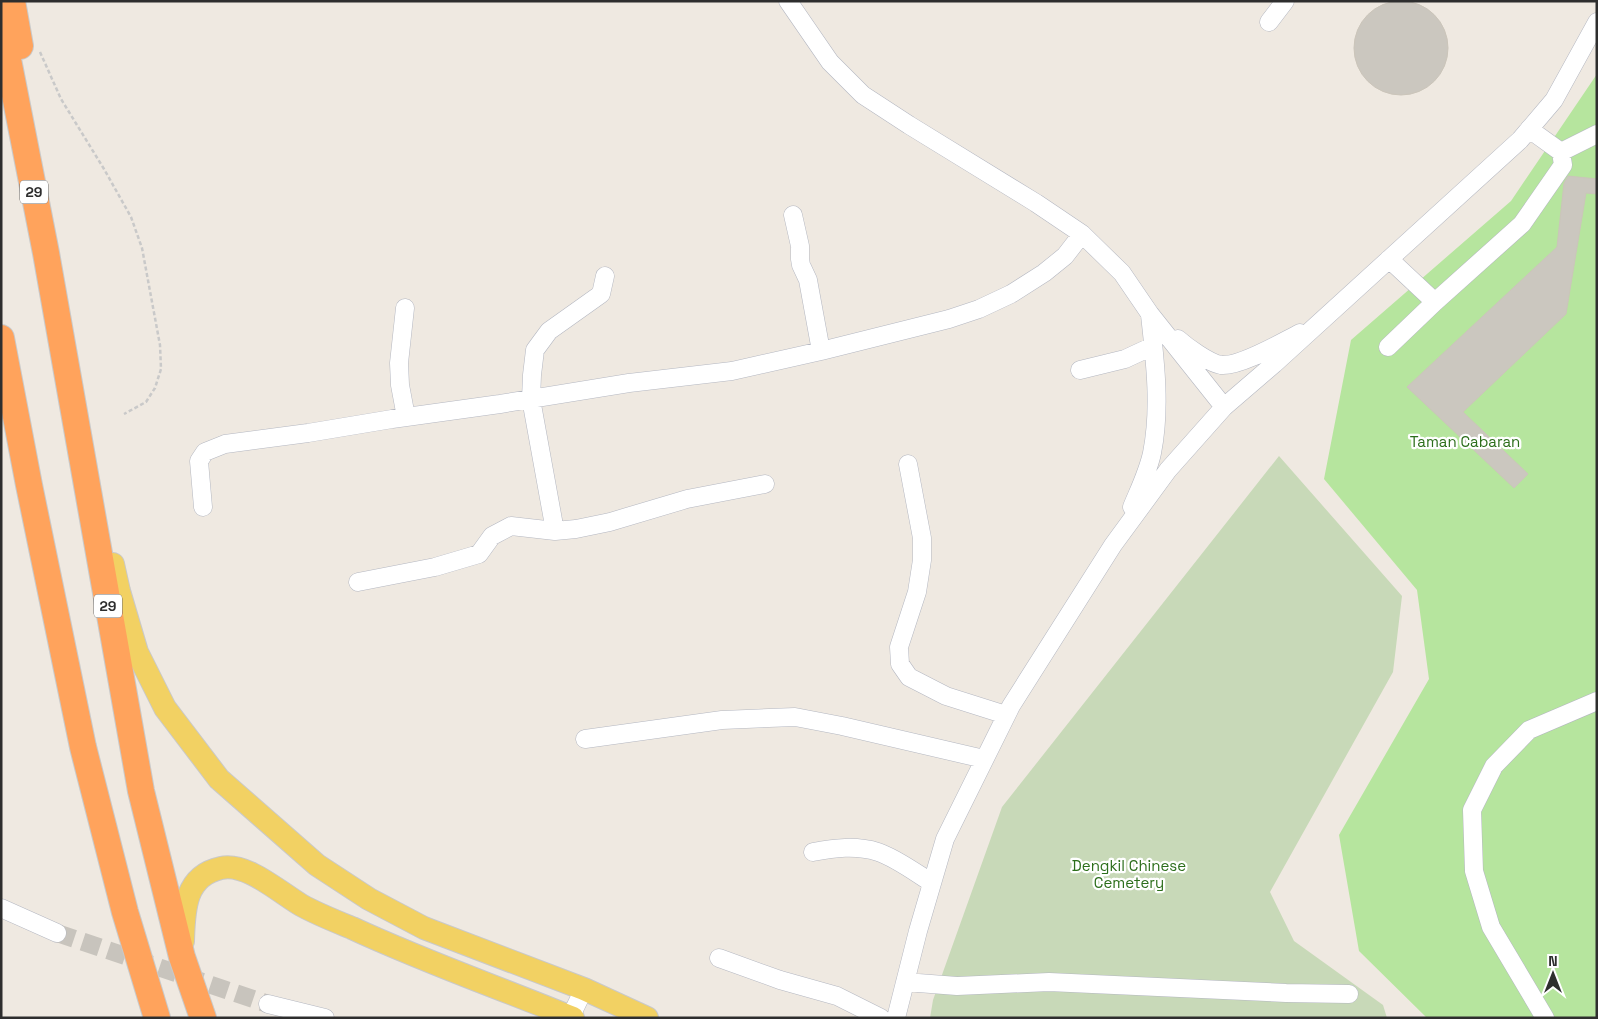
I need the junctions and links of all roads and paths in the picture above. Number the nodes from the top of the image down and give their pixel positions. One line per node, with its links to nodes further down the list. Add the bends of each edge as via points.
1 (12, 1): 9 (highway, via 24,70)
2 (788, 1): 13 (street, via 830,62 863,95)
3 (1285, 1): 4 (street)
4 (1269, 22)
5 (1597, 22): 8 (street, via 1554,100)
6 (1, 24): 9 (highway, 29)
7 (39, 45): 28 (path, via 61,99 131,217 142,248 160,345 161,369 146,402)
8 (1530, 128): 11 (street); 15 (street)
9 (22, 132): 14 (highway, 29)
10 (1597, 134): 11 (street)
11 (1561, 152): 17 (street, via 1563,165 1522,224)
12 (793, 215): 24 (street)
13 (1082, 234): 19 (street, via 1122,273); 24 (street, via 1044,273 979,309)
14 (46, 253): 44 (highway, 29, via 141,791); 47 (main road, via 119,591 137,652 165,708 219,779 317,865 369,900 424,928)
15 (1389, 259): 17 (street); 20 (street)
16 (605, 276): 26 (street, via 601,294 549,331 535,350)
17 (1435, 302): 23 (street)
18 (405, 308): 29 (street, via 399,363)
19 (1150, 314): 20 (street, via 1182,343 1221,365 1241,362); 22 (street); 27 (street)
20 (1316, 325): 27 (street)
21 (1, 338): 51 (highway, via 83,747 125,912)
22 (1154, 346): 25 (street, via 1125,359); 34 (street, via 1156,422 1152,454 1142,485)
23 (1388, 347)
24 (821, 351): 26 (street, via 732,371)
25 (1080, 370)
26 (531, 399): 29 (street); 33 (street)
27 (1224, 407): 34 (street, via 1168,470)
28 (124, 414)
29 (406, 417): 32 (street, via 225,444 205,452 199,461)
30 (908, 464): 37 (street, via 922,538 922,560 917,592 900,647 900,664 908,677 946,696)
31 (765, 484): 33 (street, via 687,499 610,522)
32 (203, 507)
33 (555, 530): 35 (street, via 511,526 492,536 479,554 435,567)
34 (1113, 545): 37 (street)
35 (358, 582)
36 (1597, 701): 57 (street, via 1530,730 1494,766 1472,810 1474,871 1491,927)
37 (1006, 715): 39 (street)
38 (585, 739): 39 (street, via 722,720 795,717)
39 (984, 759): 41 (street, via 945,839)
40 (812, 852): 41 (street, via 849,847 879,852)
41 (932, 883): 46 (street)
42 (1, 908): 43 (street)
43 (56, 933)
44 (182, 957): 50 (main road, via 187,897 194,885 206,874 220,868 241,868 302,905 389,945); 52 (highway, 29)
45 (719, 958): 55 (street, via 837,996)
46 (905, 982): 48 (street, via 957,986 1049,982); 56 (street)
47 (584, 990): 50 (street); 54 (main road)
48 (1348, 994)
49 (268, 1004): 53 (street)
50 (571, 1017)
51 (157, 1018)
52 (203, 1018)
53 (325, 1018)
54 (647, 1018)
55 (880, 1018)
56 (896, 1018)
57 (1545, 1018)

